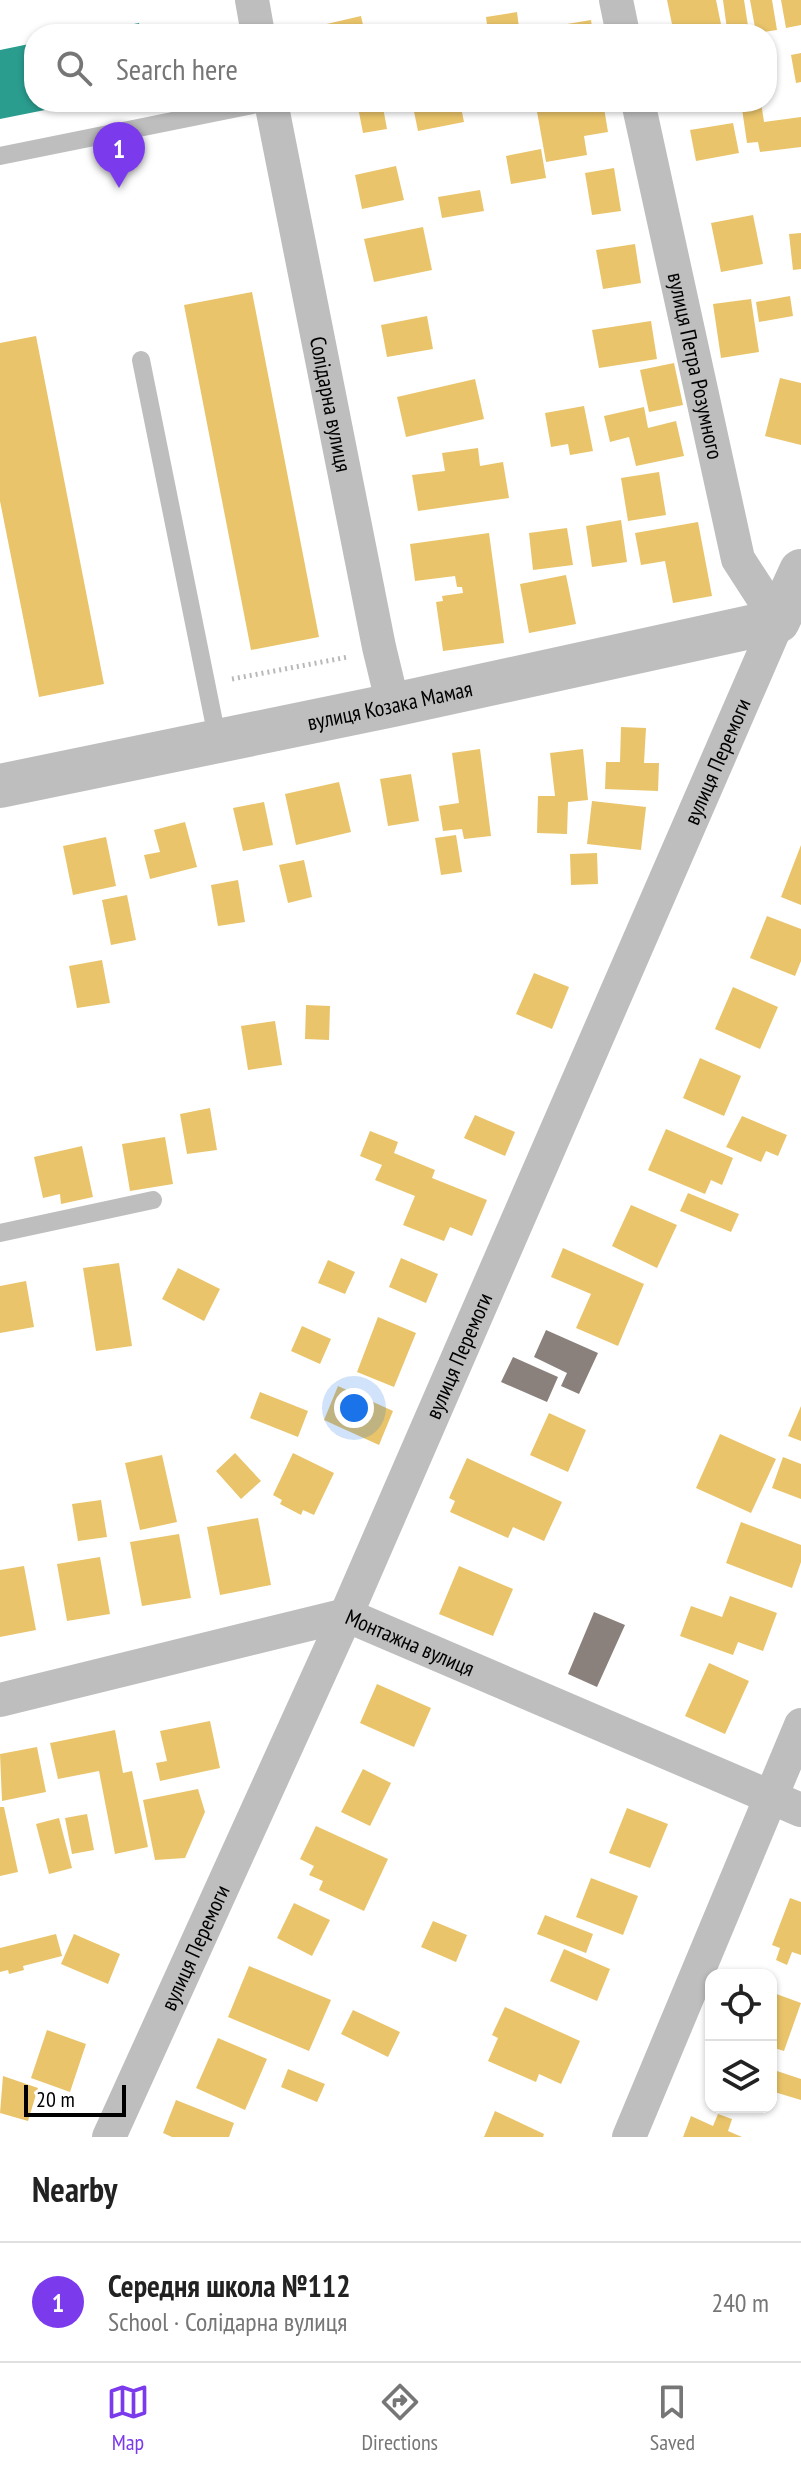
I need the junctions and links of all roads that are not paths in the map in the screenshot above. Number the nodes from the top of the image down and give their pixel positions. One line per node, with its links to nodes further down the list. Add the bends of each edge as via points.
1 (252, 0): 3 (street)
2 (616, 0): 4 (street)
3 (256, 24)
4 (621, 24)
5 (219, 112): 8 (lane)
6 (271, 112): 12 (street, Солідарна вулиця)
7 (640, 112): 11 (street, вулиця Петра Розумного, via 738,559)
8 (0, 156)
9 (141, 360): 13 (lane)
10 (801, 571): 11 (street, вулиця Перемоги)
11 (790, 626): 12 (street, вулиця Козака Мамая); 17 (street, вулиця Перемоги)
12 (393, 705): 13 (street, вулиця Козака Мамая)
13 (218, 742): 14 (street, вулиця Козака Мамая)
14 (0, 786)
15 (153, 1200): 16 (lane)
16 (0, 1233)
17 (346, 1615): 18 (street, Монтажна вулиця); 20 (street, Монтажна вулиця); 21 (street, вулиця Перемоги)
18 (0, 1700)
19 (801, 1725): 20 (street)
20 (786, 1804): 22 (street)
21 (109, 2137)
22 (629, 2137)

